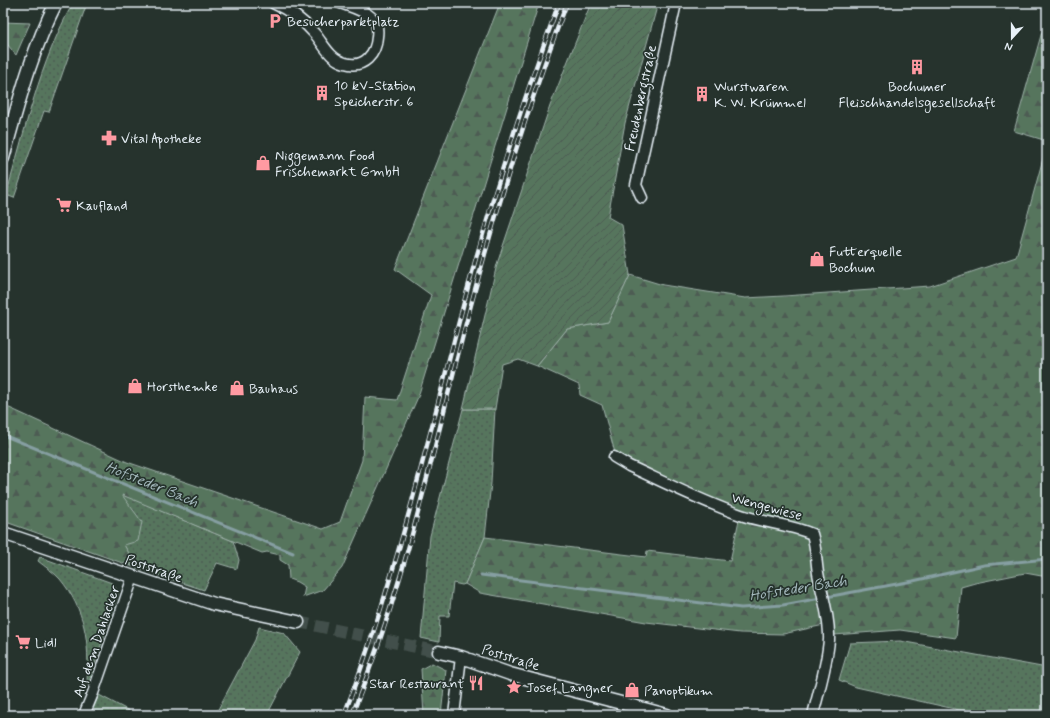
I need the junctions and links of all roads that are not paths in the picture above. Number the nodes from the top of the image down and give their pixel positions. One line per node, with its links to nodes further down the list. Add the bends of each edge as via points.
1 (56, 3): 5 (street, via 25,81)
2 (273, 3): 3 (street, via 302,21 333,58 343,63 358,64 365,61 373,52 377,42 377,25 366,13)
3 (340, 3)
4 (676, 3): 6 (street, Freudenbergstraße, via 636,185)
5 (3, 158)
6 (642, 198)
7 (614, 457): 16 (street, Wengewiese, via 725,510 812,534 816,546 829,639)
8 (3, 533): 9 (street, Poststraße)
9 (133, 577): 10 (street, Poststraße, via 214,604); 13 (street, Auf dem Dahlacker)
10 (298, 622)
11 (439, 652): 12 (street, Poststraße)
12 (461, 657): 14 (street); 15 (street, Poststraße, via 510,674)
13 (84, 715)
14 (454, 715)
15 (667, 715)
16 (813, 715)

